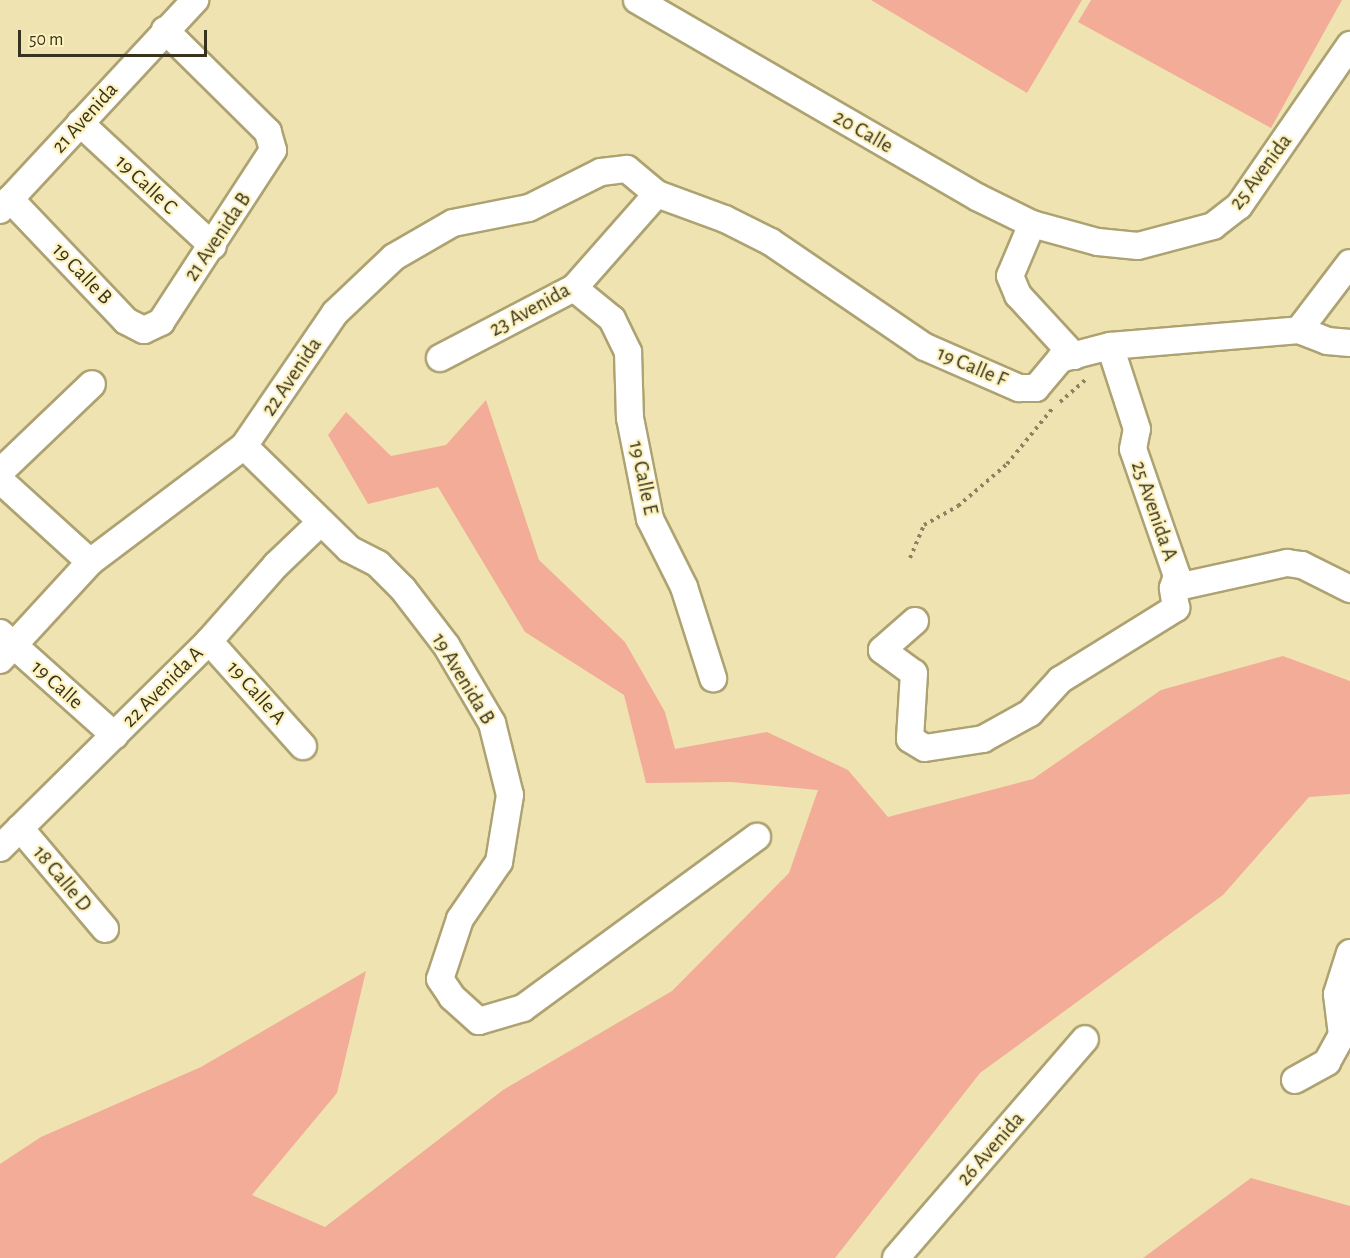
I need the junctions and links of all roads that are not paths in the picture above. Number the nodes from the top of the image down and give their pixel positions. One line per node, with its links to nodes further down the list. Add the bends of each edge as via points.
1 (195, 0): 3 (street, 21 Avenida)
2 (638, 0): 9 (street, 20 Calle, via 976,197)
3 (165, 30): 5 (street, 21 Avenida); 11 (street, 21 Avenida B, via 268,132 273,150)
4 (1350, 45): 10 (street, 25 Avenida, via 1239,206 1222,219 1176,239 1138,246)
5 (80, 123): 8 (street, 21 Avenida); 11 (street, 19 Calle C)
6 (627, 169): 7 (street, 19 Calle F); 21 (street, 22 Avenida, via 601,171 529,208 453,223 394,257 335,313)
7 (657, 194): 13 (street, 23 Avenida); 18 (street, 19 Calle F, via 725,219 771,242 925,347 1019,388 1036,388 1060,359)
8 (5, 205): 14 (street, 19 Calle B, via 126,321 144,330)
9 (1032, 224): 10 (street, 20 Calle); 18 (street, via 1010,276 1018,295)
10 (1098, 242)
11 (213, 246): 14 (street, 21 Avenida B)
12 (1350, 263): 15 (street)
13 (574, 288): 19 (street, 23 Avenida); 31 (street, 19 Calle E, via 612,319 628,352 630,418 650,519 684,587)
14 (161, 321)
15 (1299, 330): 16 (street, 19 Calle F, via 1327,341); 17 (street, 19 Calle F)
16 (1350, 343)
17 (1110, 346): 18 (street, 19 Calle F); 27 (street, 25 Avenida A, via 1137,429 1132,449 1177,576)
18 (1074, 356)
19 (440, 358)
20 (92, 384): 22 (street)
21 (244, 446): 24 (street, 19 Avenida B); 25 (street, 22 Avenida)
22 (0, 472)
23 (0, 480): 25 (street)
24 (321, 522): 29 (street, 22 Avenida A, via 276,565); 35 (street, 19 Avenida B, via 349,549 378,564 403,589 446,645 492,723 510,795 499,862 460,919 440,979 452,997 479,1021 523,1008)
25 (90, 562): 30 (street, 22 Avenida)
26 (1350, 589): 27 (street, via 1287,563)
27 (1174, 598): 28 (street, via 1060,680 1030,713 982,738 925,748 910,739 914,673 882,650)
28 (915, 621)
29 (209, 641): 32 (street, 22 Avenida A); 33 (street, 19 Calle A)
30 (5, 646): 32 (street, 19 Calle)
31 (713, 678)
32 (115, 736): 34 (street, 22 Avenida A)
33 (303, 746)
34 (20, 828): 36 (street, 22 Avenida A); 37 (street, 18 Calle D)
35 (757, 837)
36 (0, 848)
37 (105, 929)
38 (1350, 953): 40 (street, via 1336,994 1342,1035 1327,1062)
39 (1085, 1039): 41 (street, 26 Avenida)
40 (1296, 1080)
41 (896, 1258)

